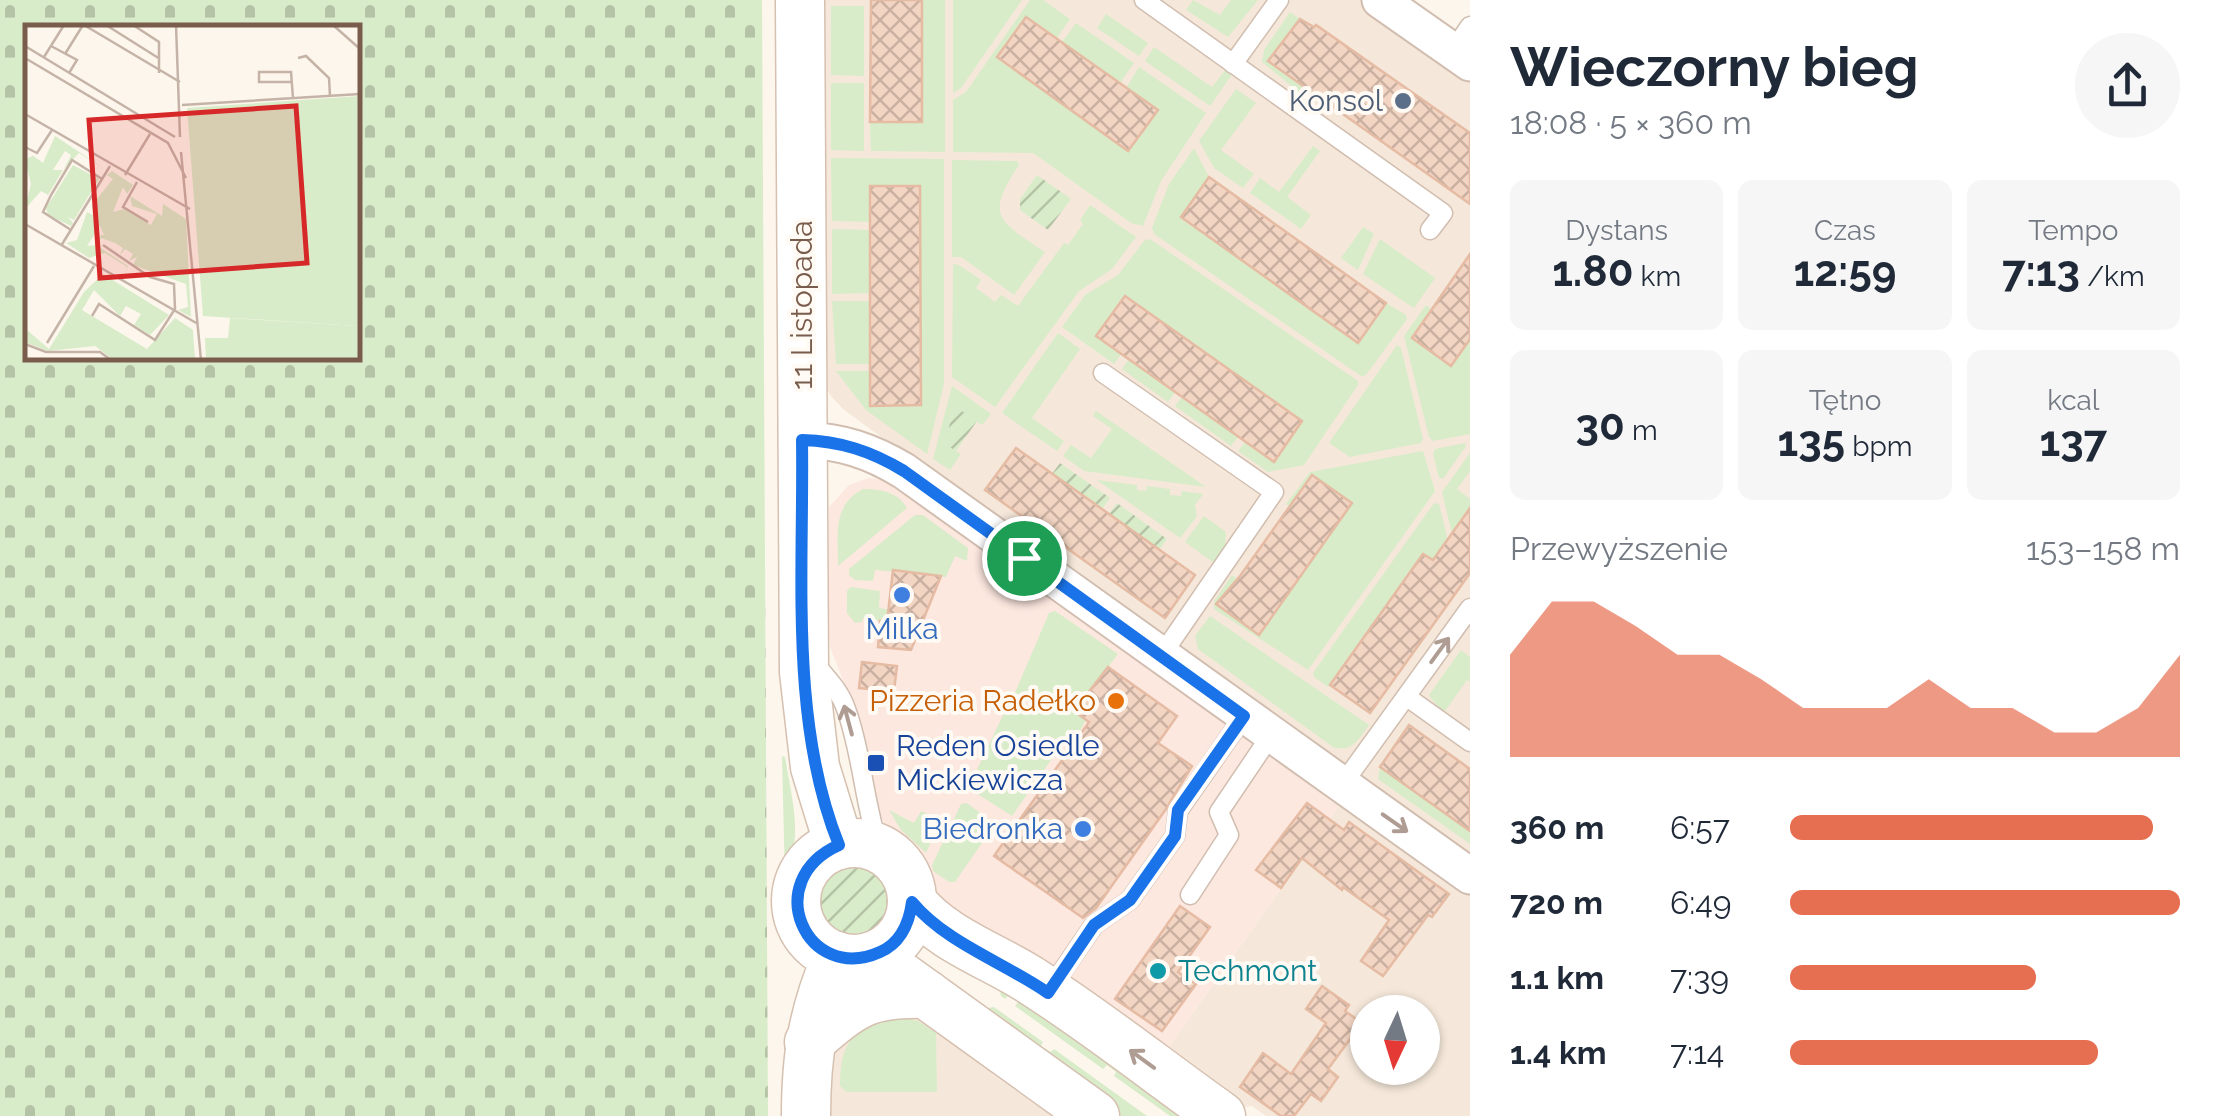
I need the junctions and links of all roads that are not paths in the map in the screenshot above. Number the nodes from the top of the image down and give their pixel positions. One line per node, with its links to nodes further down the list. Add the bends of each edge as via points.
1 (800, 0): 9 (street, 11 Listopada)
2 (1144, 0): 6 (lane)
3 (1279, 0): 6 (lane)
4 (1380, 0): 5 (street)
5 (1464, 46)
6 (1233, 64): 7 (lane, via 1443,213)
7 (1430, 230)
8 (1103, 374): 11 (lane, via 1274,492)
9 (802, 440): 11 (street, via 847,445 889,462); 16 (street, 11 Listopada, via 804,652 814,767)
10 (1470, 608): 12 (lane, one-way to 10)
11 (1161, 656): 13 (street)
12 (1407, 696): 14 (lane); 15 (lane)
13 (1258, 725): 15 (street); 18 (lane, via 1218,812 1229,835); 21 (lane, via 1178,810 1175,836 1130,900 1094,925)
14 (1470, 742)
15 (1342, 785): 17 (street, one-way to 17)
16 (859, 847): 19 (street, via 896,860); 20 (street, via 822,853 797,888 796,909 810,938)
17 (1470, 876)
18 (1190, 895)
19 (912, 902): 20 (street, via 903,933 888,948); 21 (street, via 943,930)
20 (853, 957): 22 (street); 23 (street, via 821,993)
21 (1048, 993): 26 (street, one-way to 21)
22 (926, 994): 23 (street, via 874,996); 25 (street)
23 (809, 1042): 24 (street)
24 (806, 1116)
25 (1095, 1116)
26 (1221, 1116)

